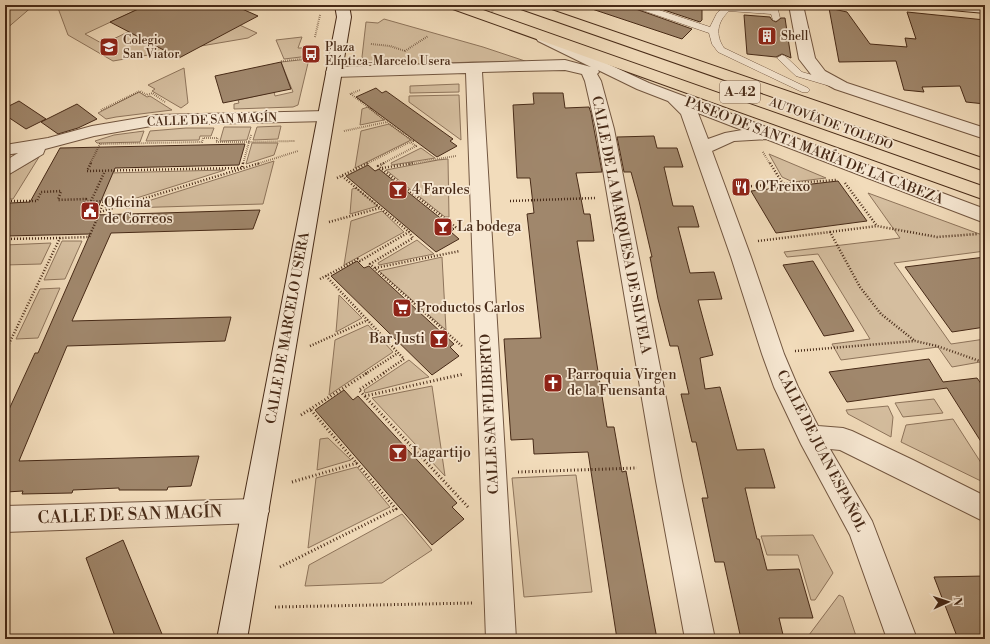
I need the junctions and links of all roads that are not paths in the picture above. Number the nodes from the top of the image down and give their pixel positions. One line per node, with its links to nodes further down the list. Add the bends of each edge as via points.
1 (356, 5): 11 (street, CALLE DE MARCELO USERA)
2 (455, 5): 14 (highway)
3 (523, 5): 30 (highway, AUTOVÍA DE TOLEDO / A-42)
4 (557, 5): 21 (highway)
5 (636, 5): 13 (lane)
6 (796, 5): 20 (street, via 807,59 819,74)
7 (940, 5): 10 (street)
8 (496, 6): 32 (highway, AUTOVÍA DE TOLEDO / A-42)
9 (729, 6): 12 (lane, via 775,12); 13 (lane)
10 (985, 9)
11 (343, 11): 18 (street, CALLE DE MARCELO USERA)
12 (776, 18)
13 (712, 31): 21 (lane, via 721,50)
14 (536, 35): 19 (street, PASEO DE SANTA MARÍA DE LA CABEZA); 33 (highway)
15 (782, 58): 20 (lane, via 799,74)
16 (474, 68): 17 (street, PASEO DE SANTA MARÍA DE LA CABEZA, via 565,65); 18 (street, PASEO DE SANTA MARÍA DE LA CABEZA); 40 (street, CALLE SAN FILIBERTO)
17 (588, 71): 19 (street, PASEO DE SANTA MARÍA DE LA CABEZA); 41 (street, CALLE DE LA MARQUESA DE SILVELA, via 605,129)
18 (334, 72): 23 (street, CALLE DE MARCELO USERA)
19 (642, 86): 22 (street, PASEO DE SANTA MARÍA DE LA CABEZA)
20 (841, 86): 24 (street)
21 (806, 90): 29 (highway)
22 (673, 97): 25 (street, PASEO DE SANTA MARÍA DE LA CABEZA); 27 (street, CALLE DE JUAN ESPAÑOL, via 689,112)
23 (329, 131): 26 (street, CALLE DE SAN MAGÍN, via 157,120 92,131); 37 (street, CALLE DE MARCELO USERA)
24 (985, 134)
25 (775, 136): 27 (street, via 730,136); 34 (street, PASEO DE SANTA MARÍA DE LA CABEZA)
26 (48, 143): 28 (street, CALLE DE SAN MAGÍN); 31 (street)
27 (703, 149): 35 (street, CALLE DE JUAN ESPAÑOL, via 773,354)
28 (5, 150)
29 (985, 150)
30 (985, 165)
31 (5, 169)
32 (985, 179)
33 (985, 194)
34 (985, 216)
35 (810, 436): 36 (street, via 843,439); 42 (street, CALLE DE JUAN ESPAÑOL, via 862,530)
36 (985, 510)
37 (256, 511): 38 (street, CALLE DE SAN MAGÍN); 39 (street, CALLE DE MARCELO USERA)
38 (5, 519)
39 (232, 639)
40 (501, 639)
41 (700, 639)
42 (902, 639)

